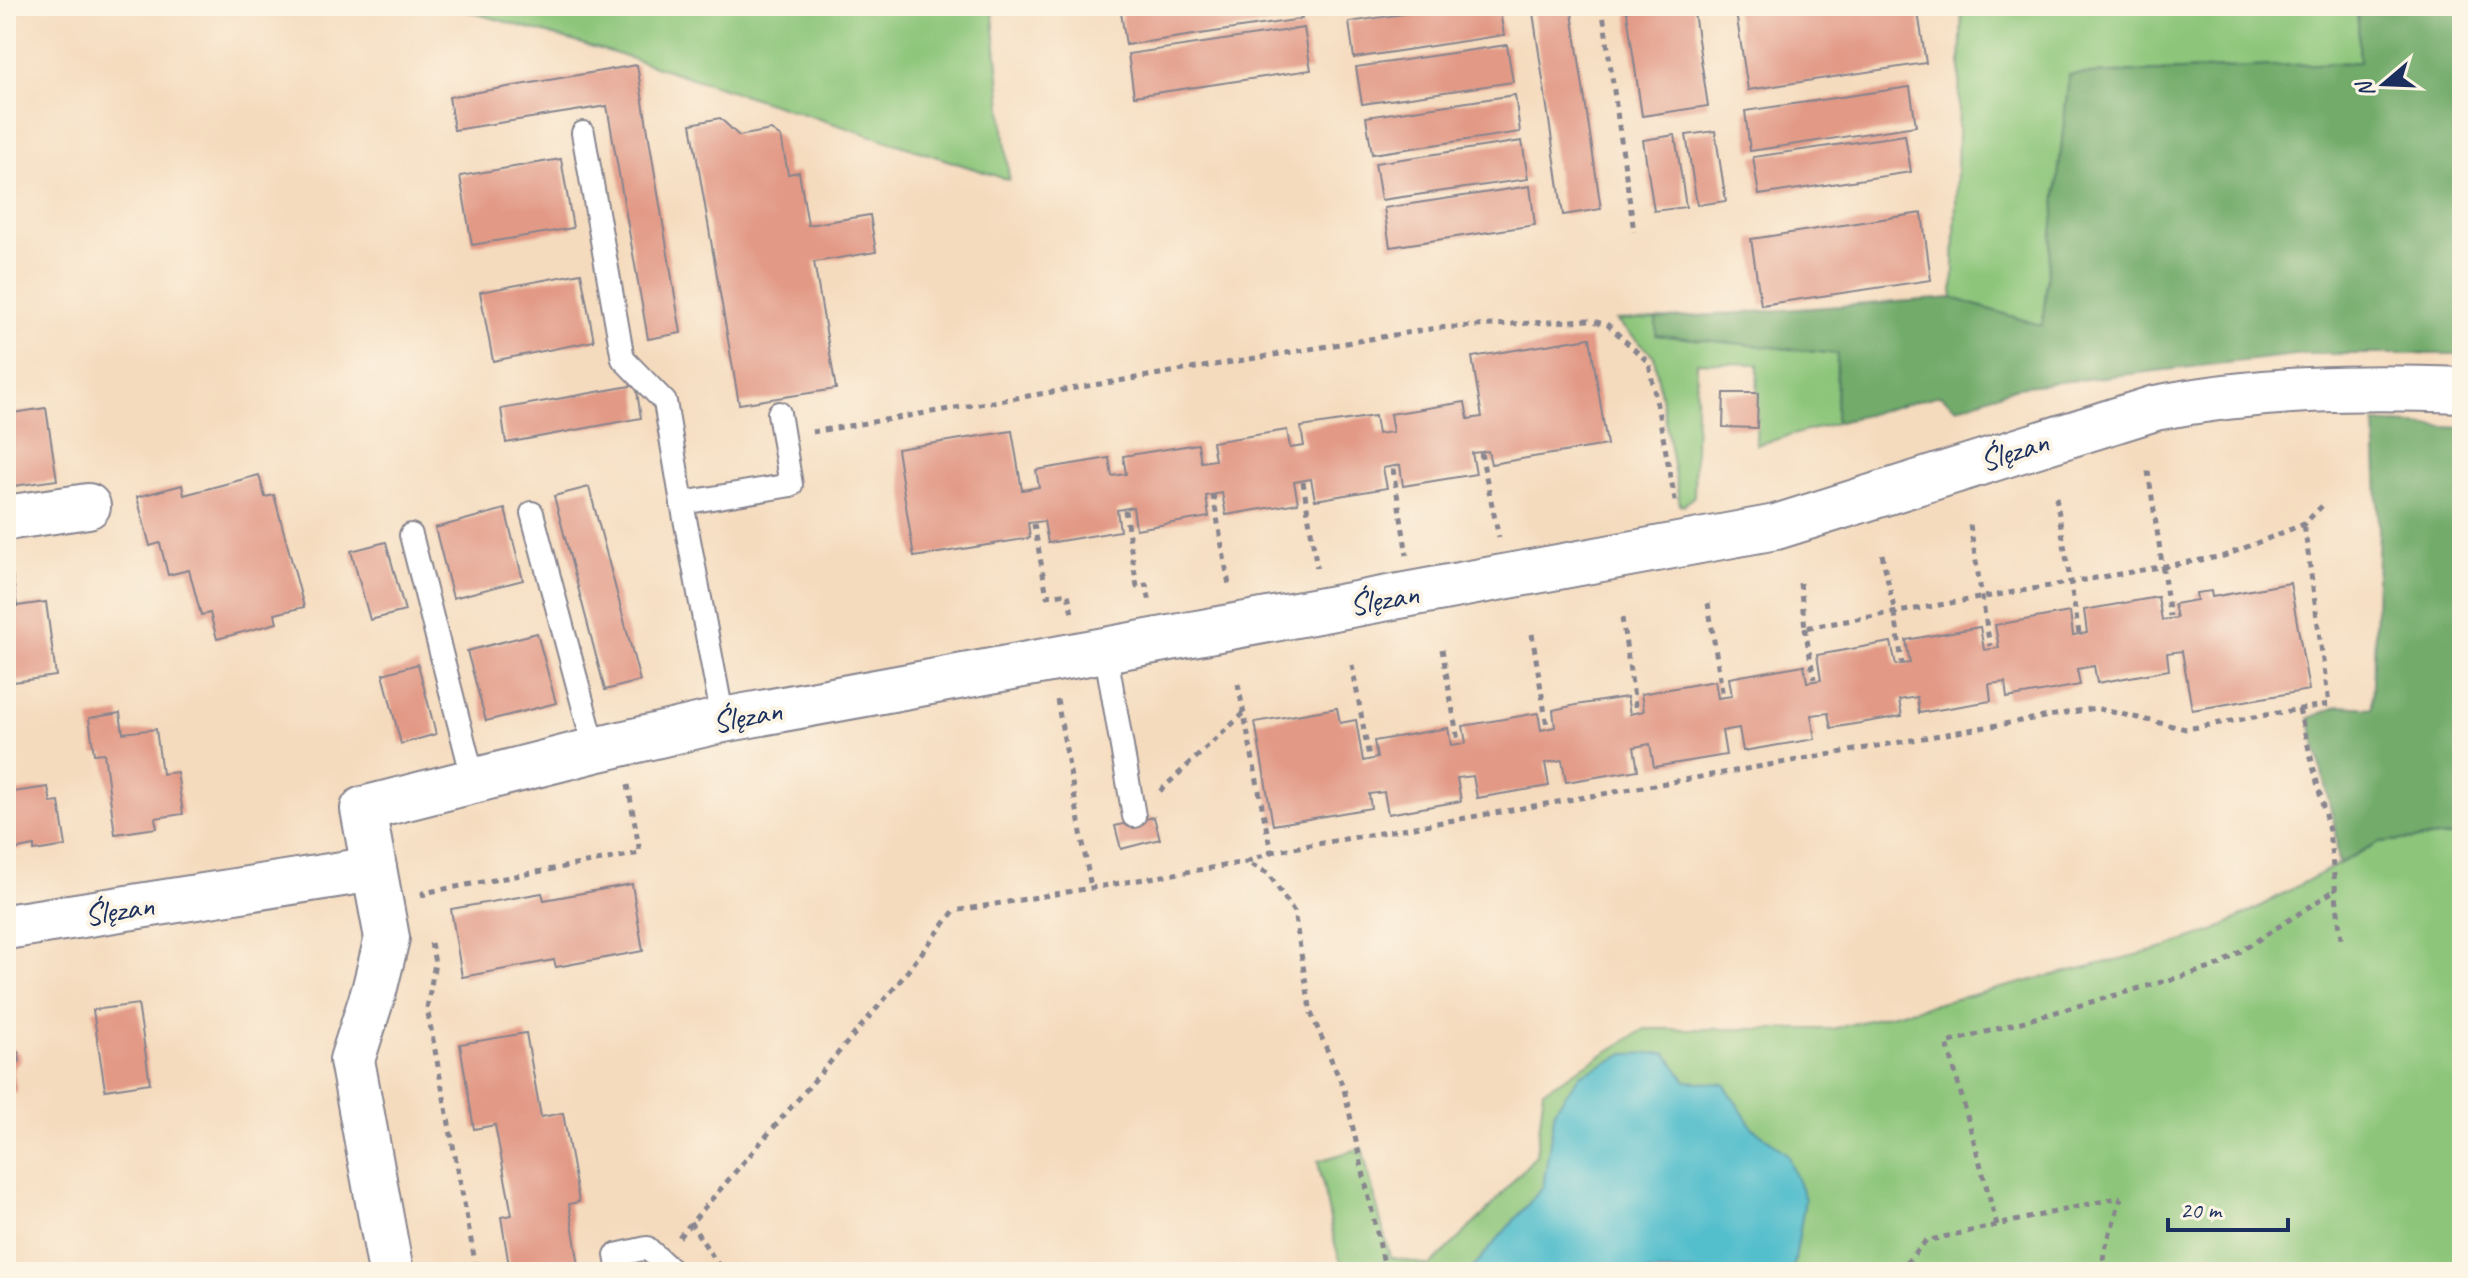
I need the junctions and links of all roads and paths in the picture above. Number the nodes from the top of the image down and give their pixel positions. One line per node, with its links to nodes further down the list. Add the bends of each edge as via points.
1 (1602, 6): 3 (path)
2 (583, 133): 13 (lane, via 623,359 665,402)
3 (1634, 232)
4 (2462, 390): 43 (street, Ślęzan, via 2361,386 2192,400 1776,527)
5 (779, 413): 6 (lane)
6 (783, 436): 13 (lane, via 791,485); 18 (path, via 1436,328 1589,320 1608,325 1649,363)
7 (1481, 453): 24 (path)
8 (1393, 469): 26 (path)
9 (2148, 471): 27 (path)
10 (1303, 482): 28 (path)
11 (1213, 495): 31 (path)
12 (2056, 497): 30 (path)
13 (682, 503): 54 (lane)
14 (2324, 504): 21 (path)
15 (88, 506): 19 (street)
16 (1125, 510): 34 (path, via 1137,587 1146,585)
17 (532, 513): 58 (lane)
18 (1678, 514)
19 (6, 518)
20 (1034, 524): 38 (path, via 1047,596 1068,593)
21 (2304, 524): 27 (path, via 2224,556); 51 (path, via 2329,704)
22 (1970, 525): 32 (path)
23 (411, 535): 59 (lane)
24 (1500, 543)
25 (1882, 554): 35 (path)
26 (1408, 560)
27 (2162, 569): 30 (path); 36 (path)
28 (1318, 576)
29 (1800, 583): 39 (path)
30 (2070, 584): 32 (path); 40 (path)
31 (1230, 592)
32 (1982, 599): 35 (path); 42 (path)
33 (1708, 603): 50 (path)
34 (1151, 606)
35 (1895, 613): 39 (path); 45 (path)
36 (2170, 616)
37 (1622, 618): 52 (path)
38 (1073, 620)
39 (1805, 628): 47 (path)
40 (2079, 633)
41 (1532, 634): 55 (path)
42 (1990, 646)
43 (1105, 649): 54 (street, Ślęzan); 60 (lane)
44 (1442, 649): 56 (path)
45 (1902, 663)
46 (1352, 665): 57 (path)
47 (1814, 679)
48 (1238, 684): 53 (path)
49 (1056, 696): 64 (path)
50 (1723, 697)
51 (2299, 709): 61 (path, via 2186,729 2095,708); 65 (path, via 2329,831)
52 (1636, 711)
53 (1244, 713): 60 (path); 61 (path)
54 (723, 720): 58 (street, Ślęzan)
55 (1547, 726)
56 (1458, 741)
57 (1369, 757)
58 (611, 764): 59 (street, Ślęzan); 66 (path, via 640,853 423,893)
59 (474, 782): 63 (street, Ślęzan, via 363,809)
60 (1134, 816)
61 (1271, 852): 62 (path)
62 (1246, 862): 64 (path); 77 (path, via 1268,873 1294,912 1311,1013 1344,1089)
63 (374, 869): 67 (street, Ślęzan); 73 (street, Ślęzan, via 387,938 352,1060)
64 (1091, 888): 70 (path, via 954,911 896,986)
65 (2335, 890): 69 (path); 71 (path, via 2218,966 1947,1043)
66 (425, 907)
67 (6, 927)
68 (430, 935): 74 (path, via 435,963 427,1008)
69 (2341, 939)
70 (690, 1222): 72 (path); 76 (path)
71 (1997, 1225): 78 (path, via 1926,1241); 79 (path, via 2121,1197)
72 (667, 1265): 75 (lane, via 647,1248 616,1255)
73 (391, 1272)
74 (477, 1272)
75 (619, 1272)
76 (723, 1272)
77 (1386, 1272)
78 (1898, 1272)
79 (2102, 1272)

